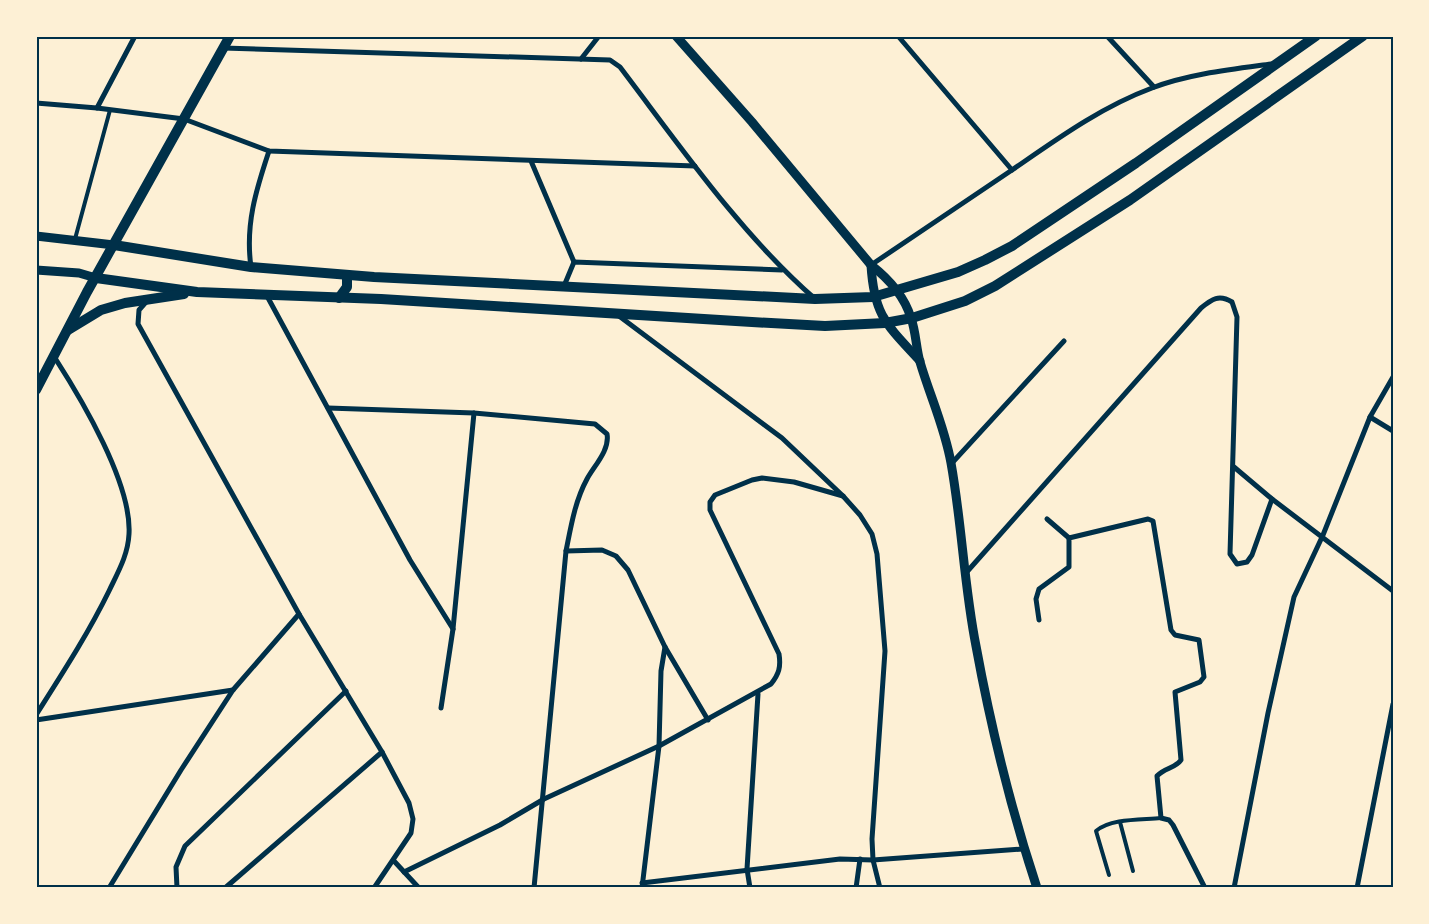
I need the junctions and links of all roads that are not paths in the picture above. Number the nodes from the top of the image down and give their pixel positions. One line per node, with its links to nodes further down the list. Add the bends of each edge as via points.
1 (135, 36): 14 (street)
2 (230, 36): 9 (main road)
3 (600, 36): 10 (street)
4 (676, 36): 25 (street)
5 (898, 36): 20 (street)
6 (1107, 36): 12 (street)
7 (1316, 36): 11 (main road)
8 (1363, 36): 40 (main road, via 1130,200 995,286 965,301)
9 (223, 48): 10 (street); 16 (main road)
10 (581, 58): 19 (street, via 616,63)
11 (1277, 64): 12 (street, via 1232,69); 32 (main road, via 1012,246 958,272)
12 (1154, 87): 20 (street, via 1096,114)
13 (36, 103): 14 (street)
14 (97, 108): 15 (street)
15 (110, 110): 16 (street); 22 (lane)
16 (184, 120): 17 (street); 23 (main road)
17 (269, 151): 18 (street); 26 (street, via 249,227)
18 (531, 161): 19 (street); 24 (street)
19 (695, 166): 28 (street)
20 (1012, 170): 25 (street)
21 (36, 236): 22 (street)
22 (75, 239): 23 (street)
23 (114, 245): 26 (main road); 30 (main road)
24 (574, 262): 28 (street); 31 (street)
25 (871, 265): 32 (street); 35 (street)
26 (251, 267): 29 (main road)
27 (36, 270): 30 (street)
28 (782, 270): 38 (street)
29 (347, 275): 31 (main road); 37 (main road, via 347,287)
30 (96, 278): 33 (main road); 42 (main road)
31 (564, 287): 38 (main road)
32 (898, 291): 35 (main road); 40 (street)
33 (197, 292): 34 (main road); 36 (main road)
34 (267, 296): 37 (main road); 48 (street)
35 (873, 297): 38 (main road); 41 (street)
36 (151, 298): 42 (main road, via 101,310); 62 (street, via 139,310 138,324)
37 (338, 298): 39 (main road)
38 (816, 299)
39 (617, 315): 41 (main road, via 825,326); 54 (street, via 782,438)
40 (912, 318): 41 (main road); 45 (street)
41 (885, 323): 45 (street)
42 (67, 330): 44 (main road)
43 (1064, 341): 52 (street)
44 (55, 358): 47 (main road); 71 (street, via 116,469 126,503 129,533 125,558 91,627)
45 (920, 361): 52 (street, via 944,432)
46 (1393, 377): 50 (street)
47 (36, 390)
48 (328, 408): 49 (street); 64 (street, via 410,560)
49 (474, 413): 59 (street, via 595,424 607,434 606,448 576,503); 64 (street)
50 (1370, 417): 51 (street); 57 (street)
51 (1393, 431)
52 (951, 464): 60 (street)
53 (1234, 467): 55 (street); 55 (street, via 1230,554 1237,564 1248,562 1252,555); 60 (street, via 1236,308 1232,302 1219,297 1201,308)
54 (843, 496): 68 (street, via 794,482 762,478 715,495 710,502 710,510 779,654 778,675); 81 (street, via 872,534 878,554 885,651 873,804)
55 (1272, 498): 57 (street)
56 (1047, 519): 58 (street)
57 (1322, 535): 61 (street); 99 (street, via 1294,597 1282,645)
58 (1069, 538): 63 (street, via 1069,567 1039,589 1036,599); 77 (street, via 1148,519 1153,521 1171,630 1175,635 1200,642 1203,680 1177,690 1174,696 1181,760 1157,776)
59 (566, 550): 65 (street, via 602,550 616,556 633,577); 76 (street)
60 (965, 574): 79 (street, via 986,701)
61 (1393, 591)
62 (299, 614): 66 (street); 67 (street)
63 (1039, 620)
64 (453, 629): 70 (street)
65 (665, 647): 73 (street); 74 (street, via 661,671)
66 (233, 690): 72 (street); 88 (street)
67 (346, 690): 75 (street); 89 (street, via 185,846 176,867)
68 (758, 694): 73 (street); 83 (street)
69 (1393, 704): 100 (street)
70 (441, 708)
71 (36, 715)
72 (36, 720)
73 (708, 720): 74 (street)
74 (659, 746): 76 (street); 87 (street)
75 (382, 752): 82 (street, via 409,803 413,819 411,833); 90 (street)
76 (544, 799): 85 (street, via 500,825); 93 (street)
77 (1161, 818): 78 (lane); 98 (street, via 1173,825)
78 (1120, 822): 84 (lane); 86 (lane, via 1102,826 1096,831)
79 (1023, 849): 81 (street); 97 (street)
80 (860, 859): 81 (street); 83 (street); 95 (street)
81 (873, 860): 96 (street)
82 (394, 861): 85 (street); 91 (street)
83 (747, 869): 87 (street); 94 (street)
84 (1133, 871)
85 (404, 872): 92 (street)
86 (1109, 874)
87 (642, 885)
88 (109, 888)
89 (177, 888)
90 (225, 888)
91 (374, 888)
92 (420, 888)
93 (534, 888)
94 (750, 888)
95 (856, 888)
96 (880, 888)
97 (1037, 888)
98 (1205, 888)
99 (1234, 888)
100 (1357, 888)

